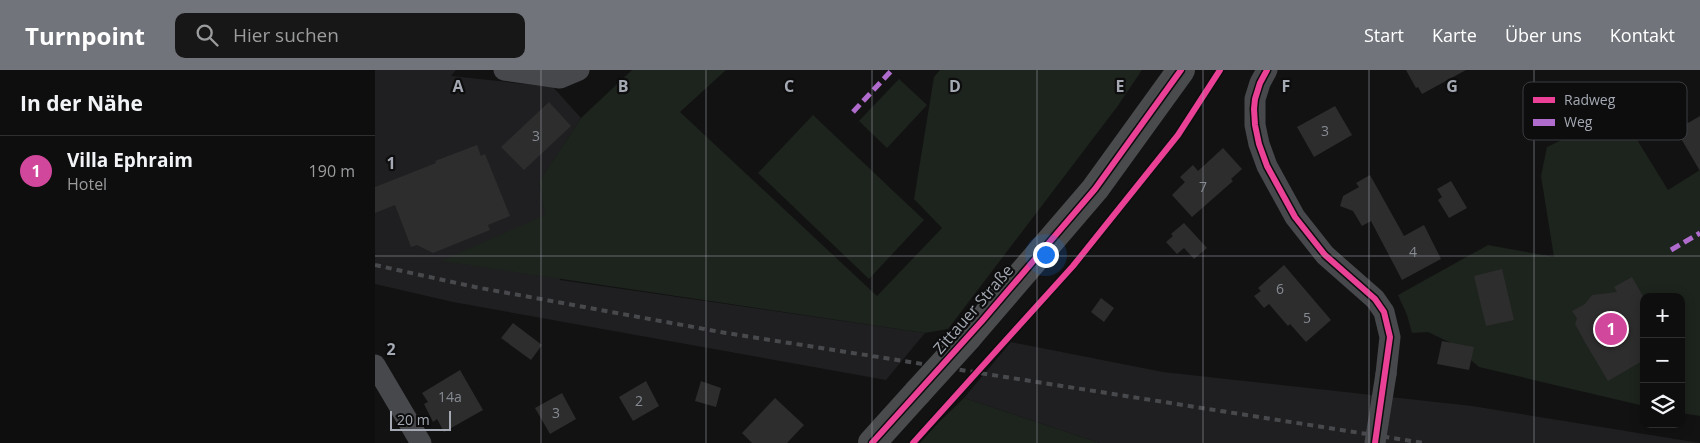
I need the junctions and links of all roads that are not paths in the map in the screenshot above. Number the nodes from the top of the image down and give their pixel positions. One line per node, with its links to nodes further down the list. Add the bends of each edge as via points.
1 (504, 70): 2 (street, via 560,78)
2 (579, 70)
3 (1181, 70): 7 (main road, Zittauer Straße, bridge, via 1095,189)
4 (1267, 70): 8 (street, bridge, via 1255,99 1255,125 1267,166 1295,217 1325,255 1375,299 1384,312 1390,337)
5 (375, 365): 6 (street)
6 (421, 443)
7 (872, 443)
8 (1375, 443)

